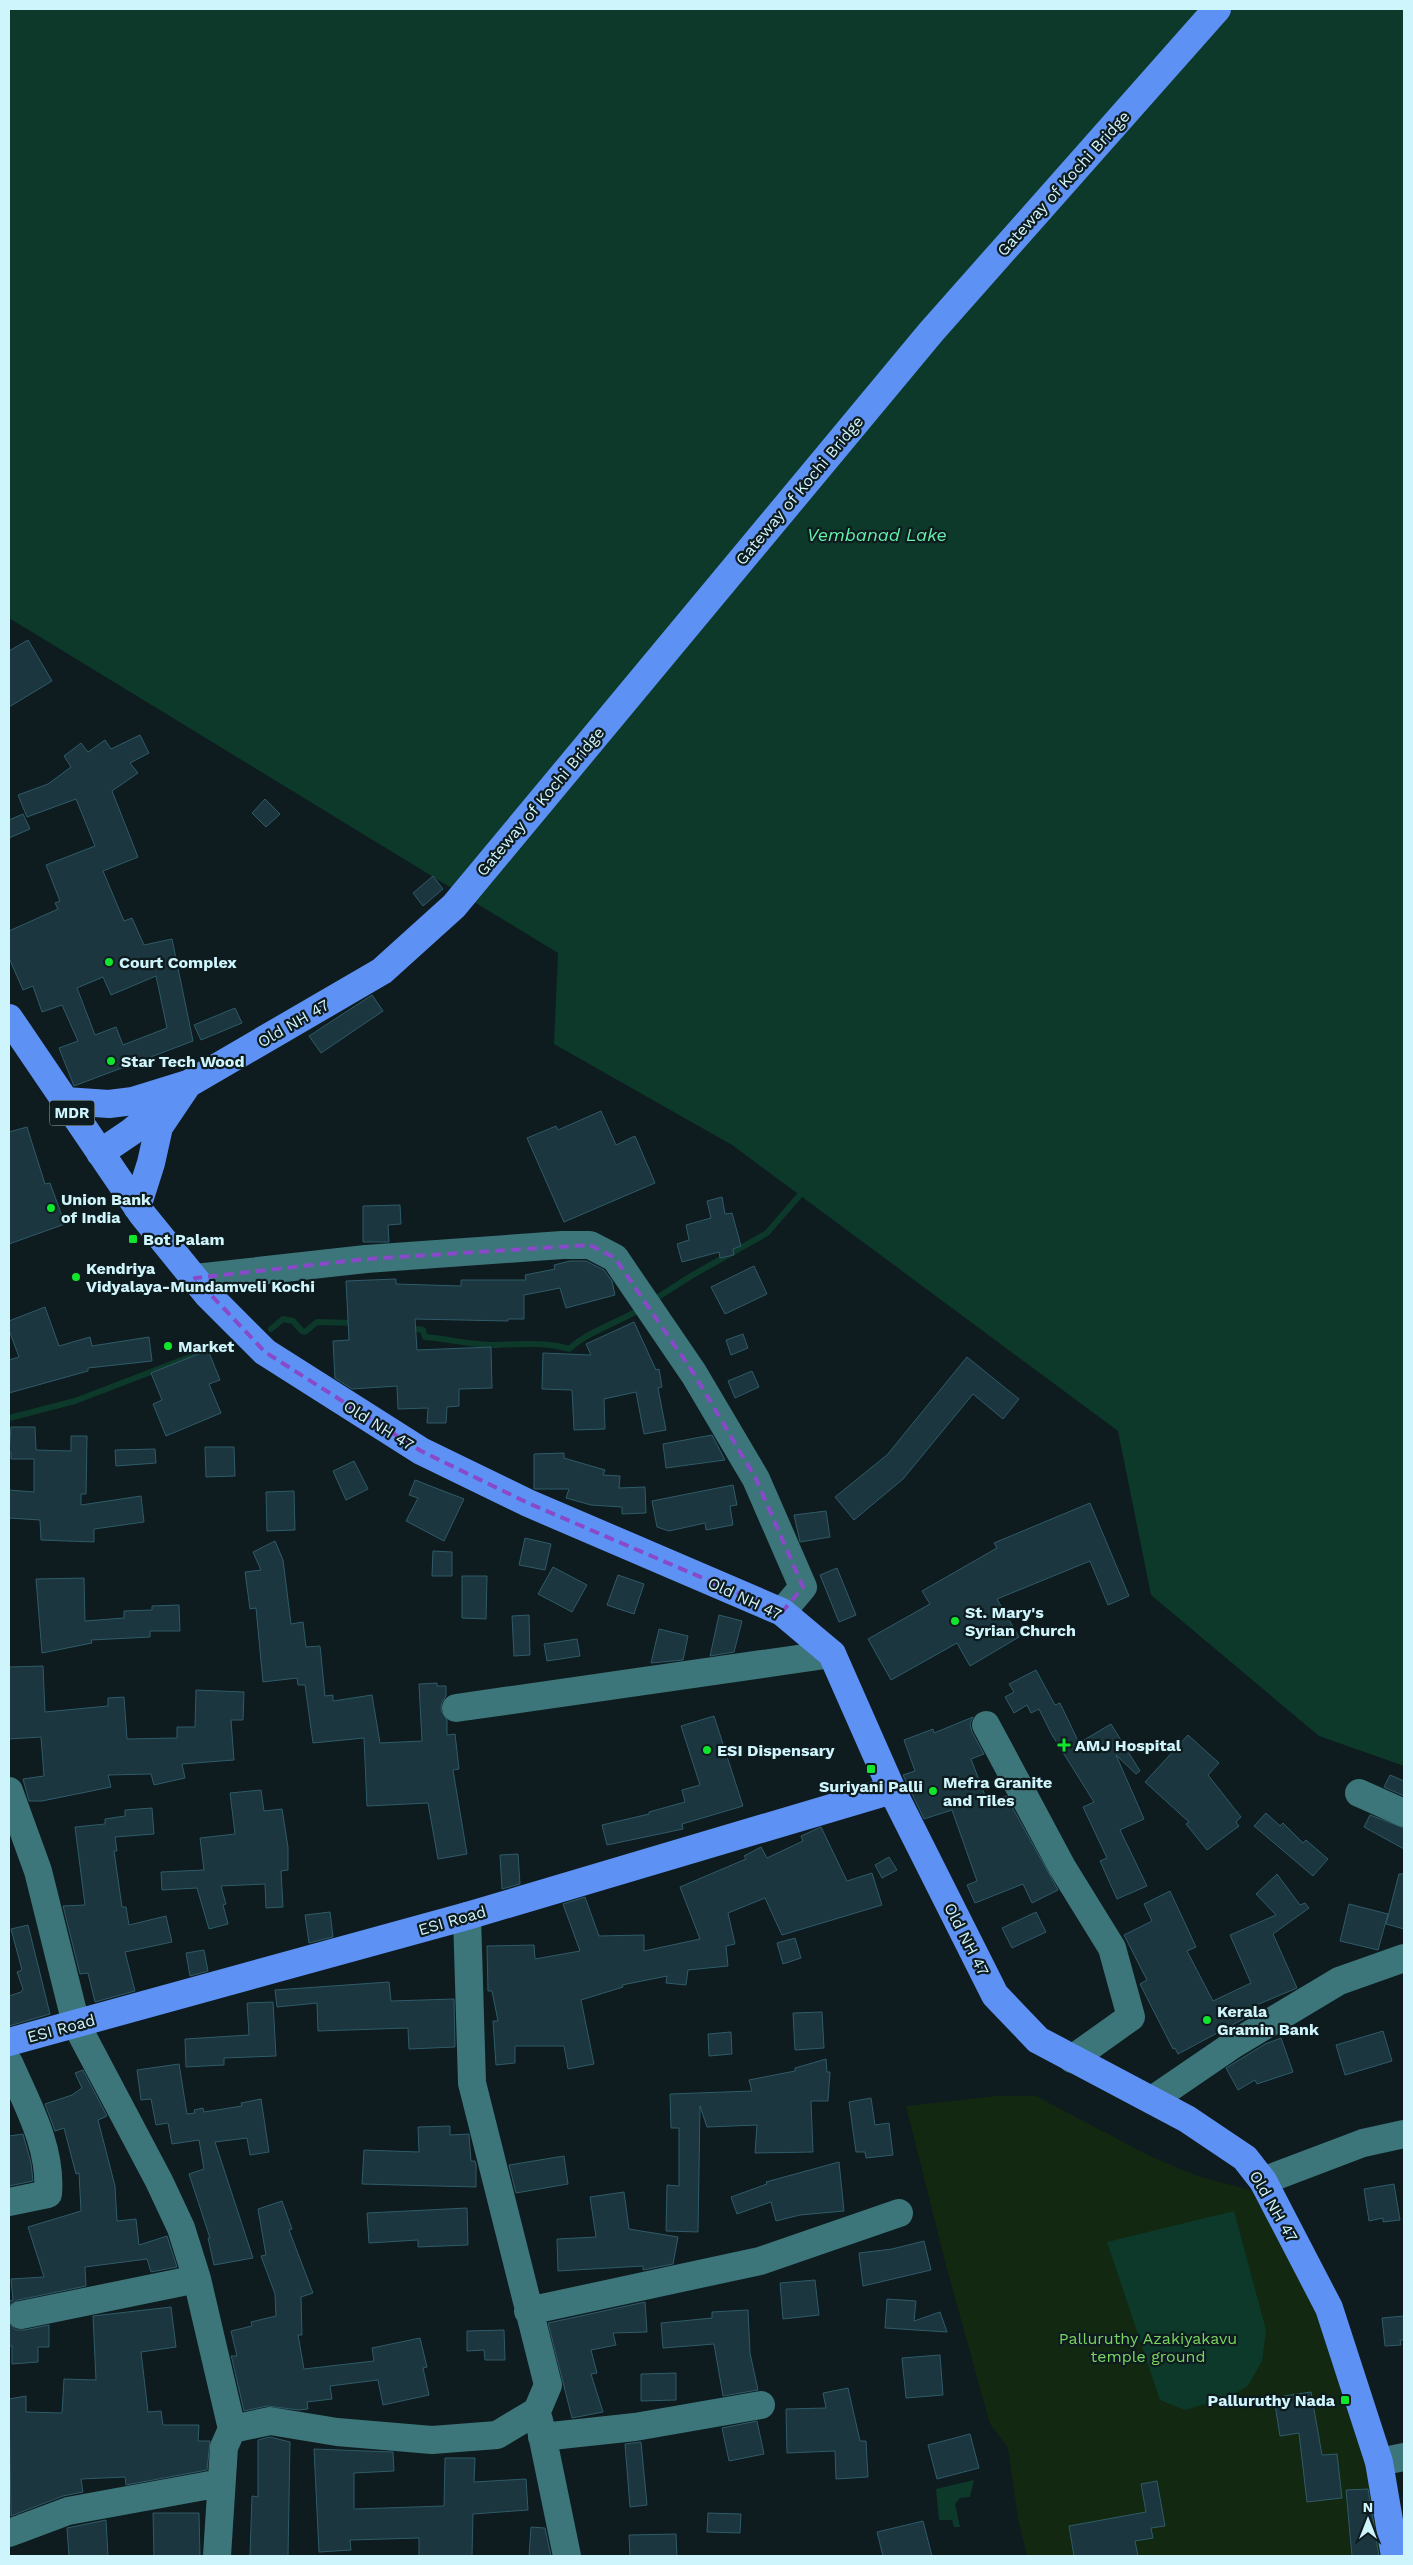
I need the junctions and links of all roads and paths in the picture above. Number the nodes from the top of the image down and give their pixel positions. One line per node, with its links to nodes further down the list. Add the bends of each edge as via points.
1 (1217, 9): 2 (main road, Gateway of Kochi Bridge, via 931,332 454,906)
2 (382, 971): 4 (main road, Old NH 47)
3 (9, 1018): 5 (main road, MDR)
4 (188, 1084): 5 (main road, via 133,1101 109,1104); 6 (main road, via 131,1132); 7 (main road, Old NH 47, via 159,1127)
5 (65, 1101): 6 (main road, MDR)
6 (100, 1153): 7 (main road, MDR)
7 (137, 1207): 8 (main road, Old NH 47)
8 (195, 1278): 9 (main road, Old NH 47, via 266,1352 421,1451 528,1503); 9 (street, via 366,1259 562,1244 590,1244 615,1258 694,1374 756,1479 803,1587)
9 (782, 1612): 10 (main road, Old NH 47)
10 (832, 1654): 11 (street); 13 (main road, Old NH 47)
11 (456, 1708)
12 (986, 1725): 21 (street, via 1062,1867 1112,1948 1131,2017)
13 (892, 1790): 17 (main road, ESI Road); 21 (main road, Old NH 47, via 995,1995 1038,2040)
14 (9, 1791): 19 (street, via 38,1870)
15 (1359, 1793): 16 (street)
16 (1404, 1813)
17 (467, 1916): 19 (main road, ESI Road); 29 (street, via 472,2083)
18 (1404, 1958): 23 (street, via 1339,1981 1234,2044)
19 (76, 2024): 20 (main road, ESI Road); 28 (street, via 159,2180 181,2228)
20 (9, 2042)
21 (1072, 2059): 23 (main road, Old NH 47)
22 (9, 2063): 26 (street, via 41,2137 49,2184 48,2194)
23 (1152, 2100): 25 (main road, Old NH 47, via 1245,2158)
24 (1404, 2134): 25 (street, via 1363,2142)
25 (1263, 2181): 34 (main road, Old NH 47, via 1329,2308)
26 (9, 2202)
27 (898, 2213): 29 (street, via 760,2261)
28 (197, 2279): 30 (street); 33 (street)
29 (528, 2311): 32 (street, via 548,2385)
30 (21, 2315)
31 (761, 2405): 32 (street, via 635,2427)
32 (540, 2424): 33 (street, via 497,2435 432,2440 337,2432 270,2421); 38 (street)
33 (232, 2429): 35 (street, via 224,2447)
34 (1391, 2460): 39 (main road, Old NH 47)
35 (221, 2483): 36 (street, via 68,2511); 37 (street)
36 (9, 2532)
37 (217, 2556)
38 (568, 2556)
39 (1396, 2556)

